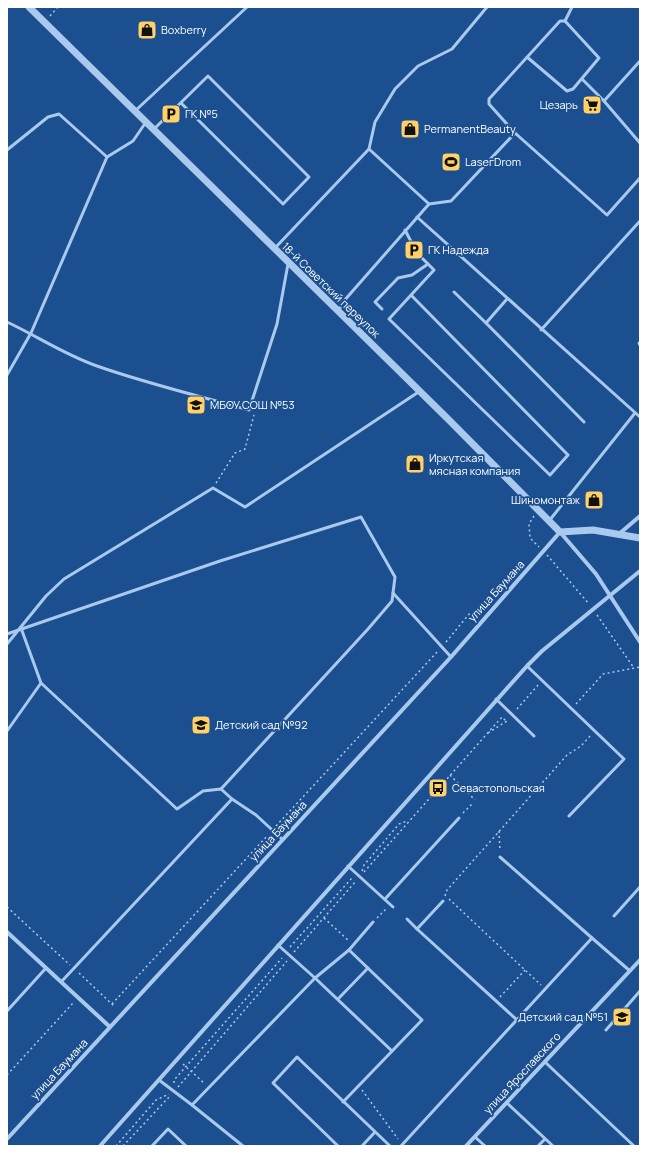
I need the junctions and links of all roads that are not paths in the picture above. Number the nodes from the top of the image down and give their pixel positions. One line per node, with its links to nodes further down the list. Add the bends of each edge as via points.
1 (29, 7): 11 (street, 18-й Советский переулок)
2 (247, 7): 11 (lane)
3 (487, 7): 16 (lane, via 452,49 418,66 395,89 375,122)
4 (572, 7): 5 (lane)
5 (564, 21): 6 (lane, via 560,21); 8 (lane, via 598,58)
6 (527, 56): 8 (lane, via 567,91 573,89); 14 (lane, via 489,99 489,104)
7 (640, 61): 9 (lane)
8 (582, 79): 9 (lane)
9 (604, 101): 15 (lane)
10 (181, 102): 10 (lane, via 208,76 309,177 283,204); 13 (lane)
11 (135, 111): 12 (street, 18-й Советский переулок)
12 (146, 122): 13 (street, 18-й Советский переулок); 18 (lane, via 133,141)
13 (154, 129): 24 (street, 18-й Советский переулок)
14 (515, 133): 19 (lane, via 606,215); 20 (lane, via 451,201)
15 (640, 142)
16 (370, 149): 20 (lane); 24 (lane)
17 (7, 150): 18 (lane, via 48,118 59,114)
18 (107, 156): 35 (lane)
19 (640, 178)
20 (429, 204): 21 (lane)
21 (417, 217): 23 (lane); 29 (lane)
22 (640, 221): 34 (lane)
23 (405, 230): 26 (lane, via 418,253); 31 (lane, via 343,302)
24 (274, 250): 25 (street, 18-й Советский переулок)
25 (288, 263): 31 (street, 18-й Советский переулок); 35 (lane, via 277,324 249,410 96,366 54,347)
26 (428, 264): 28 (lane, via 434,270); 30 (lane, via 412,275 398,278 375,302)
27 (454, 292): 33 (lane)
28 (411, 295): 28 (lane, via 389,319 550,475 568,455)
29 (507, 299): 33 (lane); 34 (lane)
30 (382, 309)
31 (338, 312): 37 (street, 18-й Советский переулок)
32 (7, 322): 35 (lane)
33 (486, 323): 40 (lane)
34 (541, 330): 38 (lane)
35 (31, 332): 36 (lane)
36 (7, 375)
37 (420, 391): 42 (street, 18-й Советский переулок); 49 (lane, via 245,507 213,488 64,579 46,596)
38 (635, 413): 39 (lane); 42 (lane)
39 (640, 417)
40 (584, 422)
41 (640, 516): 44 (street)
42 (549, 521): 43 (street, 18-й Советский переулок)
43 (560, 532): 44 (street, via 593,530); 48 (street, via 596,574); 53 (street, улица Баумана)
44 (618, 535): 45 (street)
45 (640, 538)
46 (640, 571): 48 (street)
47 (393, 593): 49 (lane, via 395,577 361,517); 53 (lane); 59 (lane, via 392,601 368,629)
48 (610, 596): 51 (street); 54 (street)
49 (21, 628): 50 (lane); 52 (lane); 55 (lane)
50 (7, 634)
51 (640, 642)
52 (7, 644)
53 (451, 657): 63 (street, улица Баумана)
54 (527, 666): 56 (street); 61 (lane, via 624,759)
55 (41, 683): 57 (lane); 59 (lane, via 177,809 203,791)
56 (496, 699): 58 (lane); 65 (street)
57 (7, 731)
58 (534, 736)
59 (221, 789): 60 (lane)
60 (232, 799): 63 (lane, via 256,815); 83 (lane)
61 (569, 816)
62 (459, 818): 67 (lane)
63 (282, 840): 88 (street, улица Баумана)
64 (500, 857): 75 (lane)
65 (348, 866): 67 (lane); 76 (street)
66 (640, 887): 70 (lane)
67 (385, 899): 69 (lane)
68 (443, 901): 73 (lane)
69 (393, 907)
70 (614, 916)
71 (407, 919): 73 (lane)
72 (373, 922): 77 (lane)
73 (417, 929): 87 (lane)
74 (7, 932): 79 (street)
75 (592, 938): 81 (lane); 87 (lane)
76 (278, 945): 82 (lane); 92 (street)
77 (349, 950): 80 (lane); 82 (lane)
78 (640, 960): 81 (street, улица Ярославского)
79 (46, 968): 83 (street); 86 (lane)
80 (368, 968): 85 (lane); 90 (lane, via 422,1020)
81 (630, 971): 91 (street, улица Ярославского)
82 (315, 978): 85 (lane); 95 (lane)
83 (62, 981): 88 (street)
84 (640, 991): 89 (lane)
85 (338, 999): 90 (lane)
86 (8, 1010)
87 (517, 1020): 100 (lane)
88 (110, 1027): 98 (street, улица Баумана)
89 (606, 1030)
90 (392, 1051): 93 (lane)
91 (544, 1062): 94 (street, улица Ярославского); 112 (lane)
92 (159, 1080): 95 (lane); 101 (street)
93 (344, 1102): 96 (lane); 105 (lane, via 297,1057 272,1083)
94 (507, 1103): 97 (street, улица Ярославского); 99 (lane)
95 (192, 1105): 104 (lane)
96 (375, 1132): 106 (lane); 107 (lane)
97 (475, 1137): 108 (street, улица Ярославского); 109 (lane)
98 (7, 1139)
99 (545, 1139): 110 (lane); 111 (lane)
100 (401, 1145)
101 (100, 1146)
102 (152, 1146): 103 (lane, via 168,1129)
103 (186, 1146)
104 (243, 1146)
105 (338, 1146)
106 (362, 1146)
107 (390, 1146)
108 (466, 1146)
109 (485, 1146)
110 (538, 1146)
111 (553, 1146)
112 (634, 1146)

